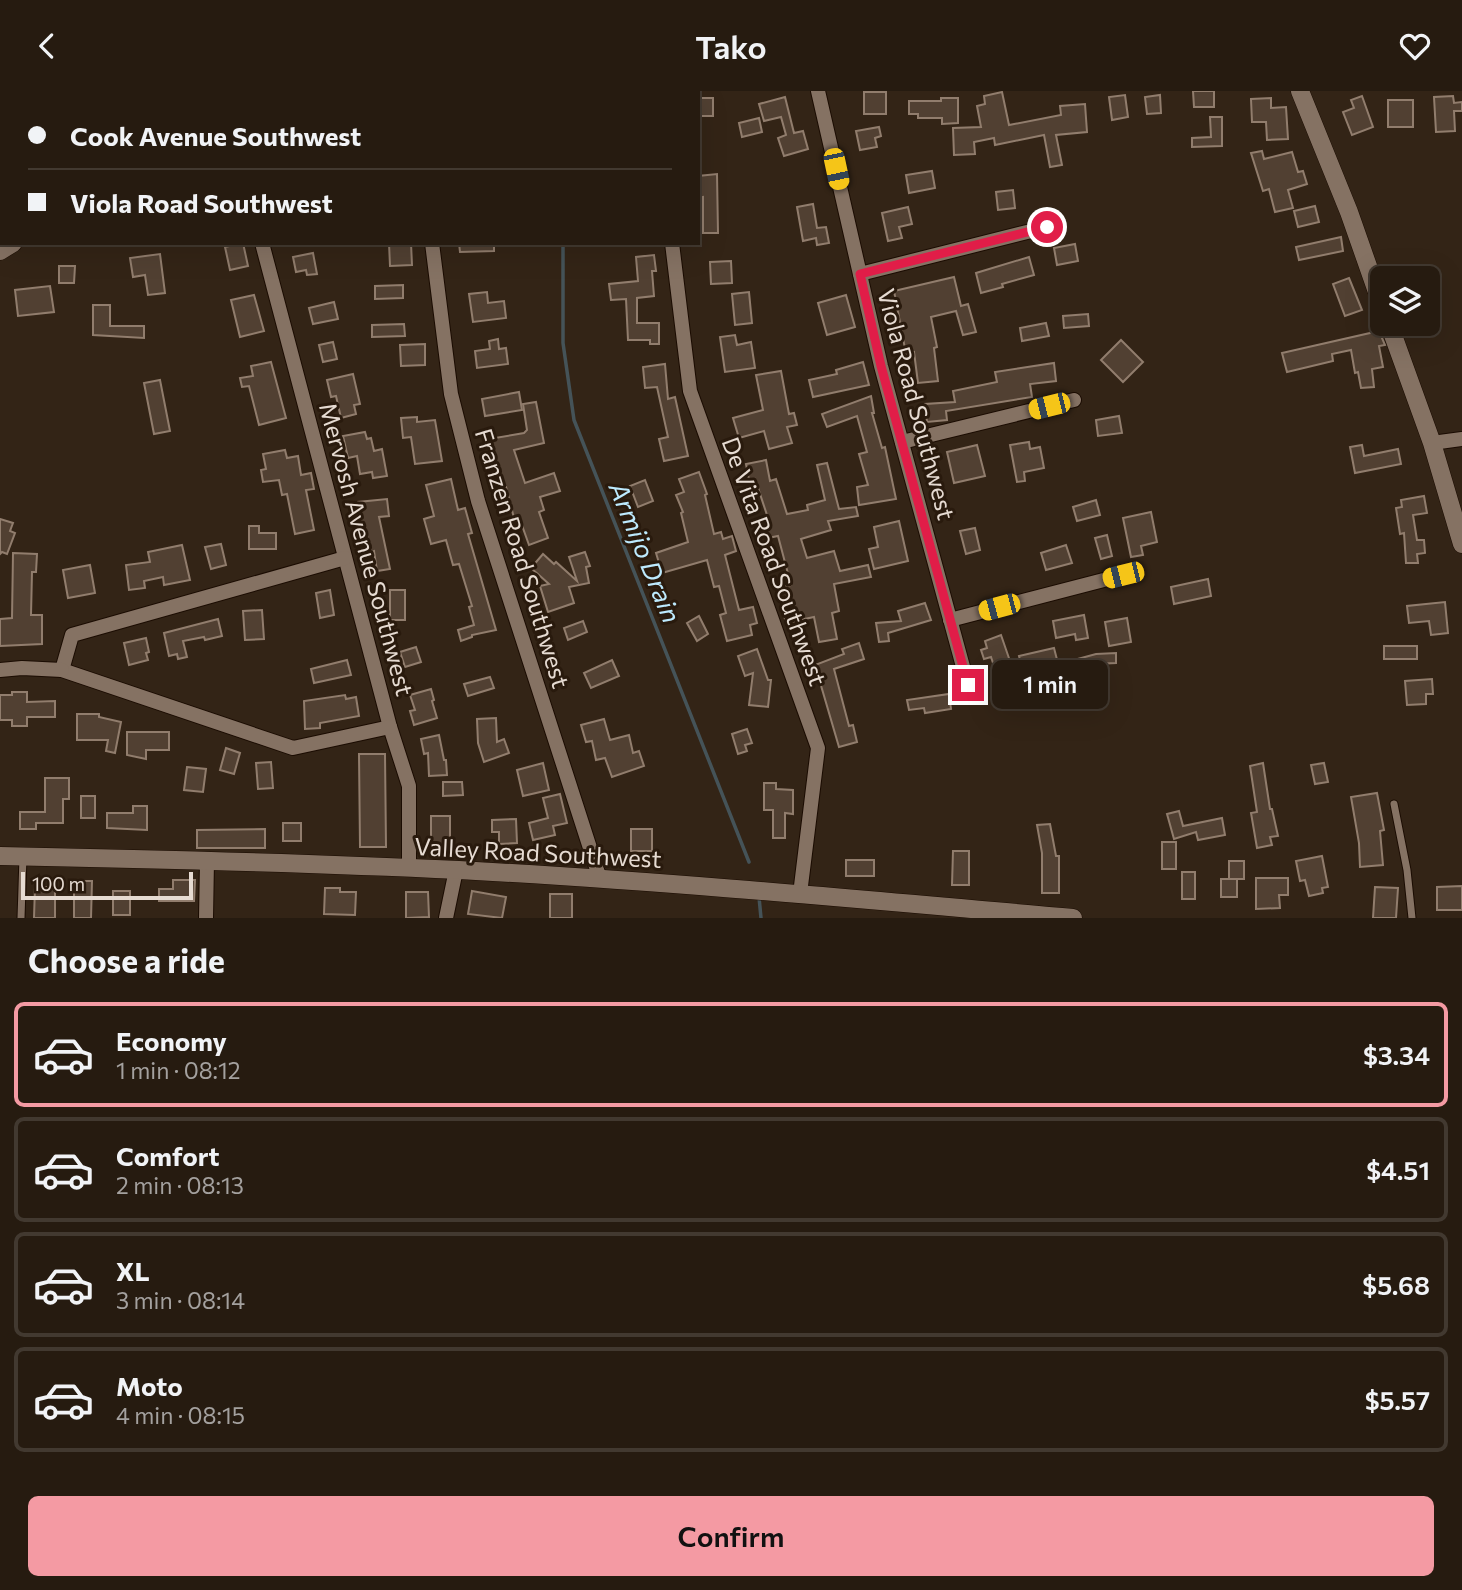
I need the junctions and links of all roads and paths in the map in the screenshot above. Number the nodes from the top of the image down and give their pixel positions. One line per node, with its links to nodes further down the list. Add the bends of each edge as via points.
1 (818, 91): 8 (street, Viola Road Southwest)
2 (1300, 91): 7 (street)
3 (1047, 227): 8 (street)
4 (263, 245): 15 (street, Mervosh Avenue Southwest)
5 (432, 245): 28 (street, Franzen Road Southwest, via 452,394 478,501)
6 (672, 245): 29 (street, De Vita Road Southwest, via 690,391 818,748)
7 (1370, 272)
8 (860, 274): 12 (street, Viola Road Southwest)
9 (1393, 336): 13 (street)
10 (1074, 400): 12 (street)
11 (1462, 439): 13 (street)
12 (902, 442): 17 (street, Viola Road Southwest)
13 (1433, 443): 14 (street)
14 (1462, 544)
15 (345, 558): 19 (street, via 72,635); 21 (street, Mervosh Avenue Southwest)
16 (1123, 575): 17 (street)
17 (950, 620): 20 (street, Viola Road Southwest)
18 (0, 670): 19 (street)
19 (62, 670): 21 (street, via 293,748)
20 (968, 685)
21 (390, 727): 26 (street, Mervosh Avenue Southwest, via 409,786)
22 (1394, 804): 35 (lane)
23 (0, 856): 24 (street, Valley Road Southwest)
24 (23, 856): 25 (street, Valley Road Southwest); 31 (lane)
25 (207, 861): 26 (street, Valley Road Southwest); 32 (street)
26 (409, 869): 27 (street, Valley Road Southwest)
27 (456, 870): 28 (street, Valley Road Southwest); 33 (street)
28 (600, 879): 29 (street, Valley Road Southwest)
29 (800, 894): 30 (street, Valley Road Southwest)
30 (927, 911): 34 (street, Valley Road Southwest)
31 (21, 918)
32 (206, 918)
33 (446, 918)
34 (1073, 918)
35 (1412, 918)

